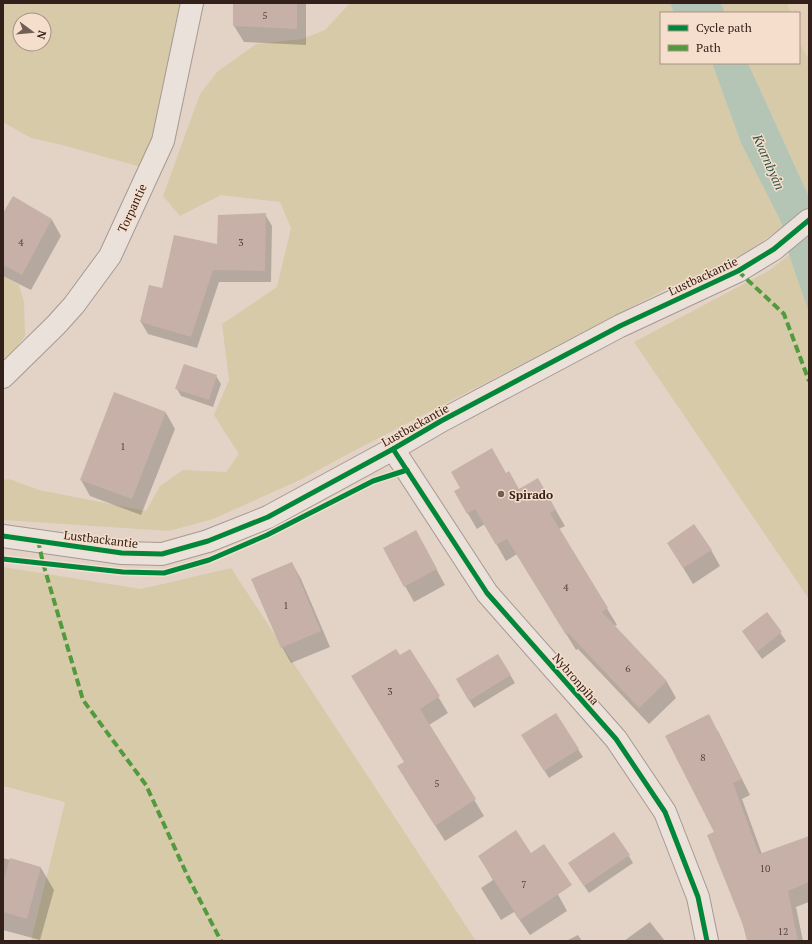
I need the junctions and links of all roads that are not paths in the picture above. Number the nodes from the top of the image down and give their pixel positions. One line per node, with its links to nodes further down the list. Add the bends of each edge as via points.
1 (192, 3): 3 (street, Torpantie, via 163,141 110,256 74,305)
2 (809, 220): 4 (street, Lustbackantie, via 774,249 738,271 620,326)
3 (3, 377)
4 (393, 449): 5 (street, Lustbackantie, via 268,517 208,541 162,554 122,554); 6 (street, Nybronpiha, via 487,593 616,739 665,812 698,897)
5 (3, 536)
6 (707, 941)

